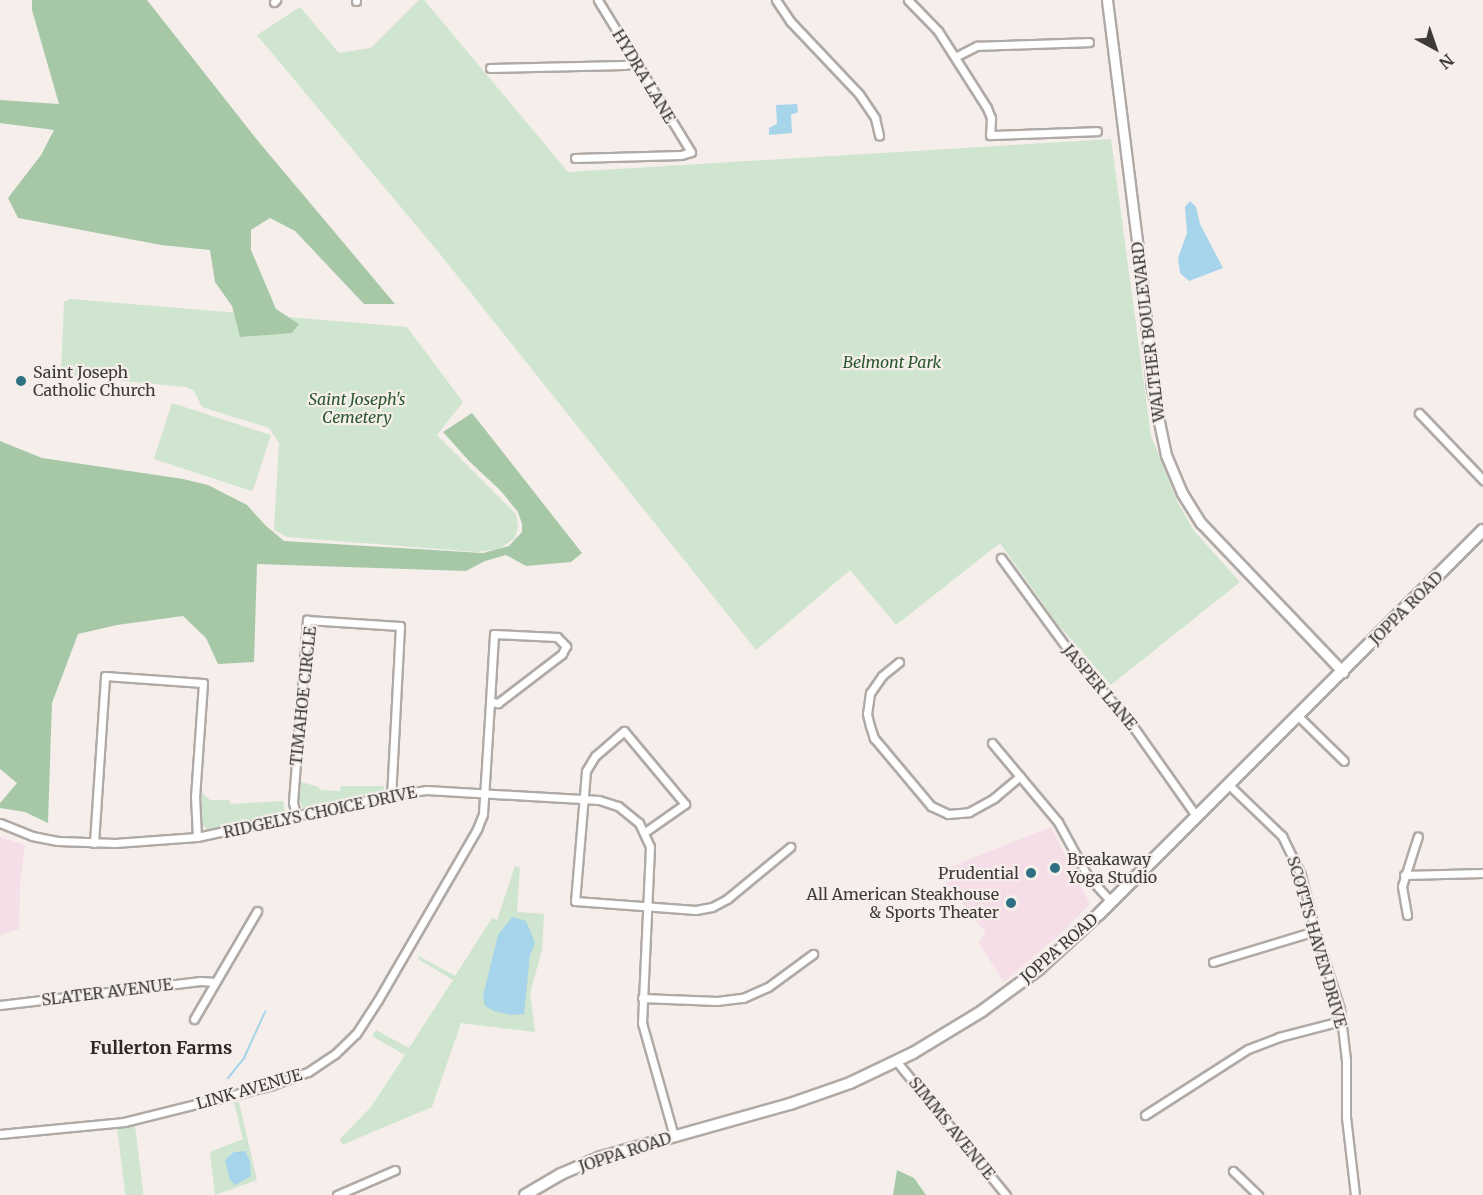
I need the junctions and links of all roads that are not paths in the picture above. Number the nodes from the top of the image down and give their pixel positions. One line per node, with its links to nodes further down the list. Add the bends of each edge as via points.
1 (598, 0): 7 (street, HYDRA LANE)
2 (776, 0): 10 (street, via 790,21 859,94 875,118)
3 (908, 0): 6 (street)
4 (1107, 0): 17 (main road, WALTHER BOULEVARD, via 1152,388 1166,455 1182,493 1201,523)
5 (1089, 42): 6 (street, via 977,46)
6 (955, 57): 9 (street, via 989,112 990,135)
7 (635, 63): 8 (street); 11 (street, HYDRA LANE, via 691,152)
8 (490, 68)
9 (1097, 131)
10 (879, 136)
11 (575, 158)
12 (1419, 413): 13 (street)
13 (1483, 480)
14 (1483, 530): 17 (main road, JOPPA ROAD)
15 (1001, 558): 28 (street, JASPER LANE, via 1075,659 1132,725)
16 (899, 662): 22 (street, via 870,693 867,714 874,738 931,806 948,814 969,812)
17 (1343, 672): 19 (main road, JOPPA ROAD)
18 (490, 702): 18 (street, LINK AVENUE, via 494,634 557,637 564,642 562,654 513,694 498,703); 24 (street, LINK AVENUE)
19 (1298, 716): 21 (street); 23 (main road, JOPPA ROAD)
20 (992, 743): 22 (street)
21 (1344, 761)
22 (1020, 776): 37 (street, via 1058,822 1087,875)
23 (1229, 785): 28 (main road, JOPPA ROAD); 41 (street, SCOTTS HAVEN DRIVE, via 1286,842 1301,875)
24 (484, 794): 25 (street, RIDGELYS CHOICE DRIVE, via 434,790); 26 (street, RIDGELYS CHOICE DRIVE); 51 (street, LINK AVENUE, via 477,829 378,1000 351,1039 322,1064 272,1085 124,1122)
25 (391, 795): 27 (street, RIDGELYS CHOICE DRIVE); 27 (street, TIMAHOE CIRCLE, via 400,626 306,620 293,802)
26 (581, 799): 30 (street, RIDGELYS CHOICE DRIVE, via 609,802 624,809); 30 (street, via 590,762 624,731 685,804); 38 (street, via 575,901)
27 (296, 815): 32 (street, RIDGELYS CHOICE DRIVE)
28 (1197, 817): 37 (main road, JOPPA ROAD)
29 (0, 823): 33 (street, RIDGELYS CHOICE DRIVE, via 44,838)
30 (645, 832): 38 (street, via 650,853)
31 (1418, 836): 36 (street)
32 (197, 837): 33 (street, RIDGELYS CHOICE DRIVE); 33 (street, via 195,796 203,683 105,676)
33 (94, 843)
34 (790, 847): 38 (street, via 712,908)
35 (1483, 873): 36 (street)
36 (1404, 875): 40 (street, via 1402,893)
37 (1111, 902): 49 (main road, JOPPA ROAD, via 1028,978 965,1022)
38 (648, 907): 45 (street)
39 (257, 911): 44 (street)
40 (1407, 915)
41 (1315, 931): 43 (street); 48 (street, SCOTTS HAVEN DRIVE)
42 (813, 954): 45 (street, via 768,987 743,998)
43 (1213, 962)
44 (215, 982): 46 (street, SLATER AVENUE); 47 (street)
45 (642, 998): 52 (street, via 644,1034)
46 (0, 1005)
47 (194, 1019)
48 (1341, 1021): 50 (street, via 1248,1049); 60 (street, SCOTTS HAVEN DRIVE)
49 (897, 1062): 52 (main road, JOPPA ROAD, via 819,1095); 58 (street, SIMMS AVENUE)
50 (1145, 1115)
51 (0, 1134)
52 (674, 1136): 57 (main road, JOPPA ROAD, via 592,1160)
53 (395, 1170): 55 (street)
54 (1233, 1170): 59 (street)
55 (346, 1193): 56 (street)
56 (337, 1195)
57 (525, 1195)
58 (1006, 1195)
59 (1258, 1195)
60 (1355, 1195)

